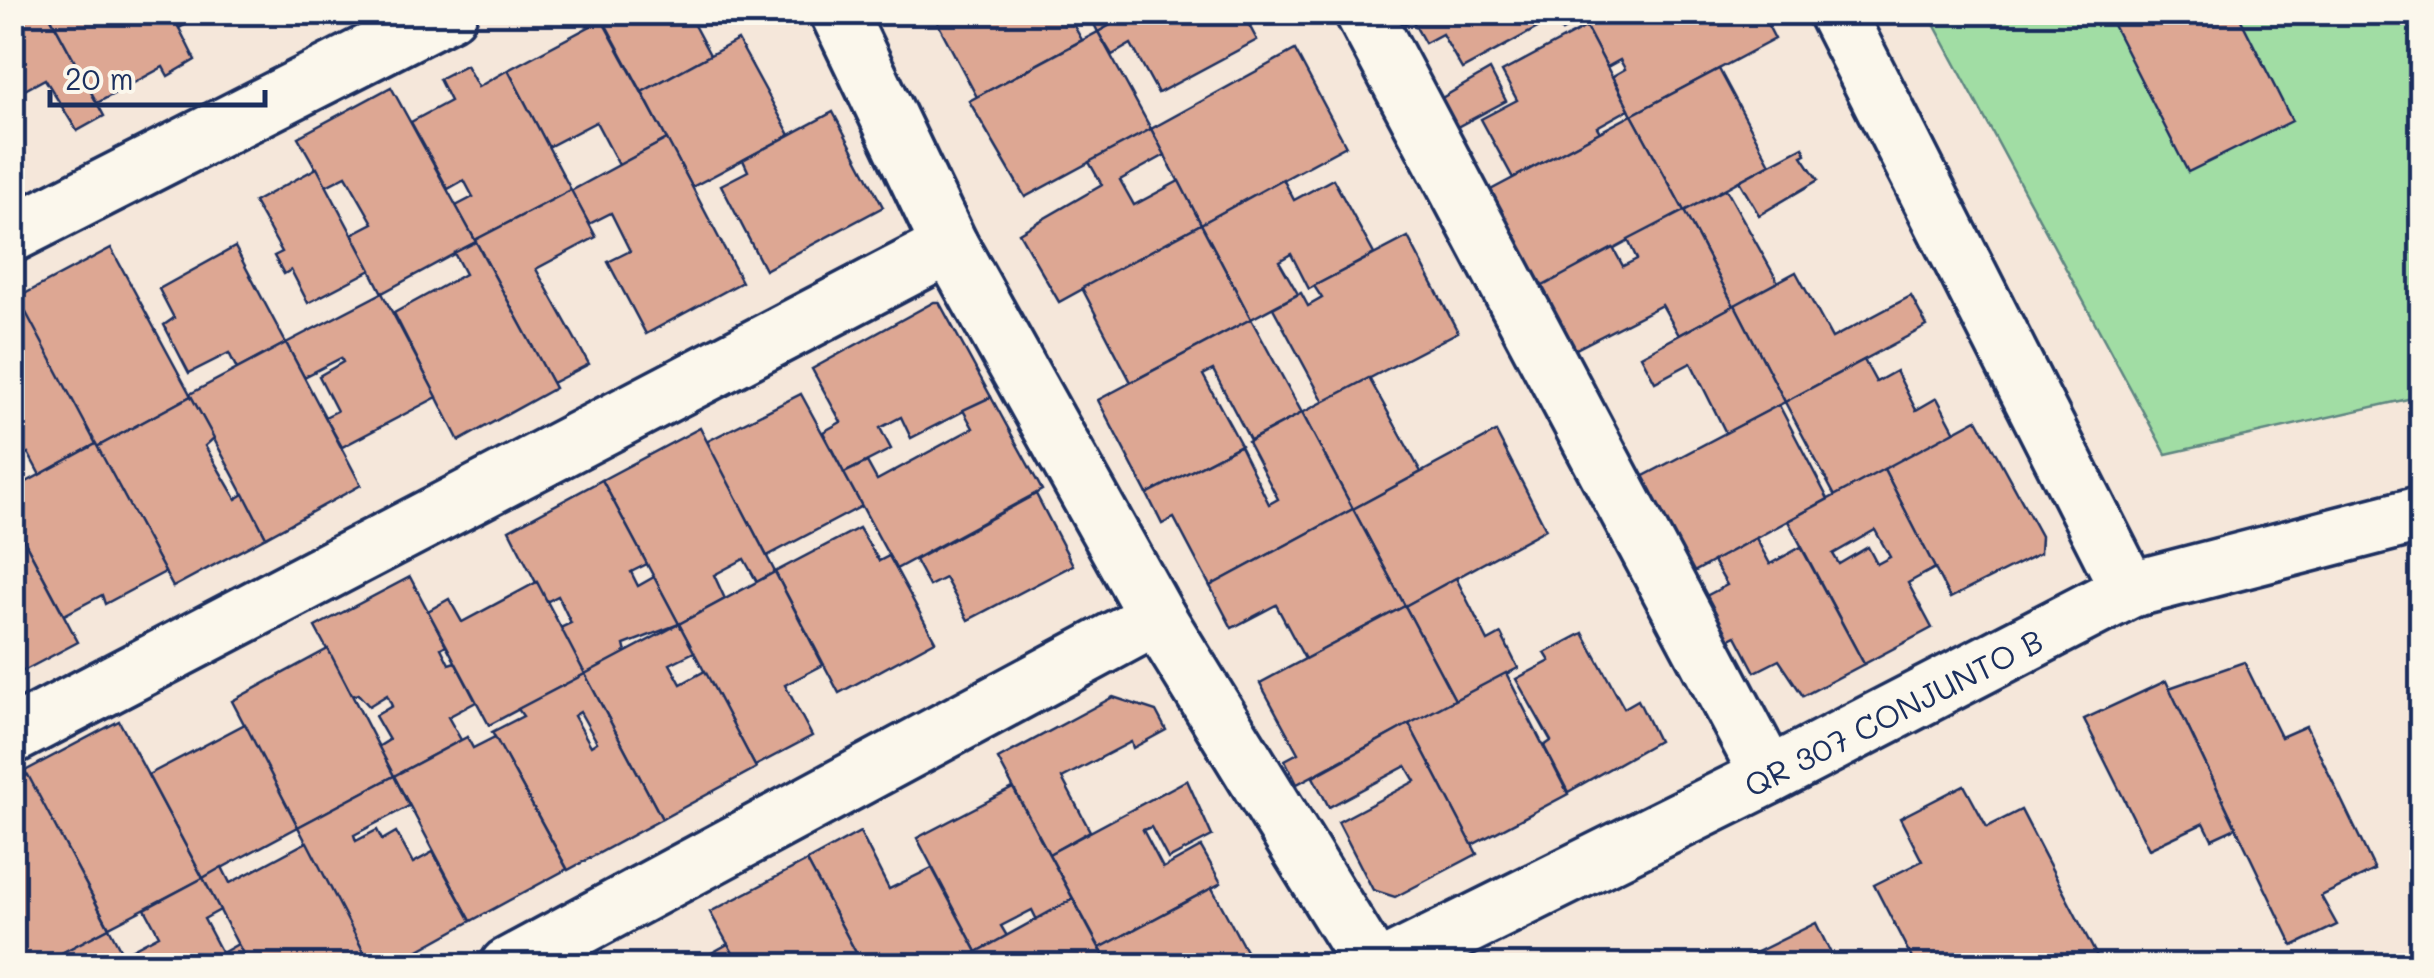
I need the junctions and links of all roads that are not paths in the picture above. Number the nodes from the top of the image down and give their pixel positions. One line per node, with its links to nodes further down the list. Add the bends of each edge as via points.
1 (449, 12): 5 (street)
2 (838, 12): 7 (street)
3 (1363, 12): 12 (street)
4 (1836, 12): 9 (street)
5 (364, 31): 6 (street)
6 (12, 234)
7 (950, 246): 10 (street); 11 (street)
8 (2422, 514): 9 (street, QR 307 CONJUNTO B)
9 (2130, 590): 12 (street, QR 307 CONJUNTO B)
10 (1157, 618): 13 (street); 14 (street)
11 (12, 736)
12 (1769, 776): 15 (street, QR 307 CONJUNTO B)
13 (508, 966)
14 (1372, 966)
15 (1386, 966)

